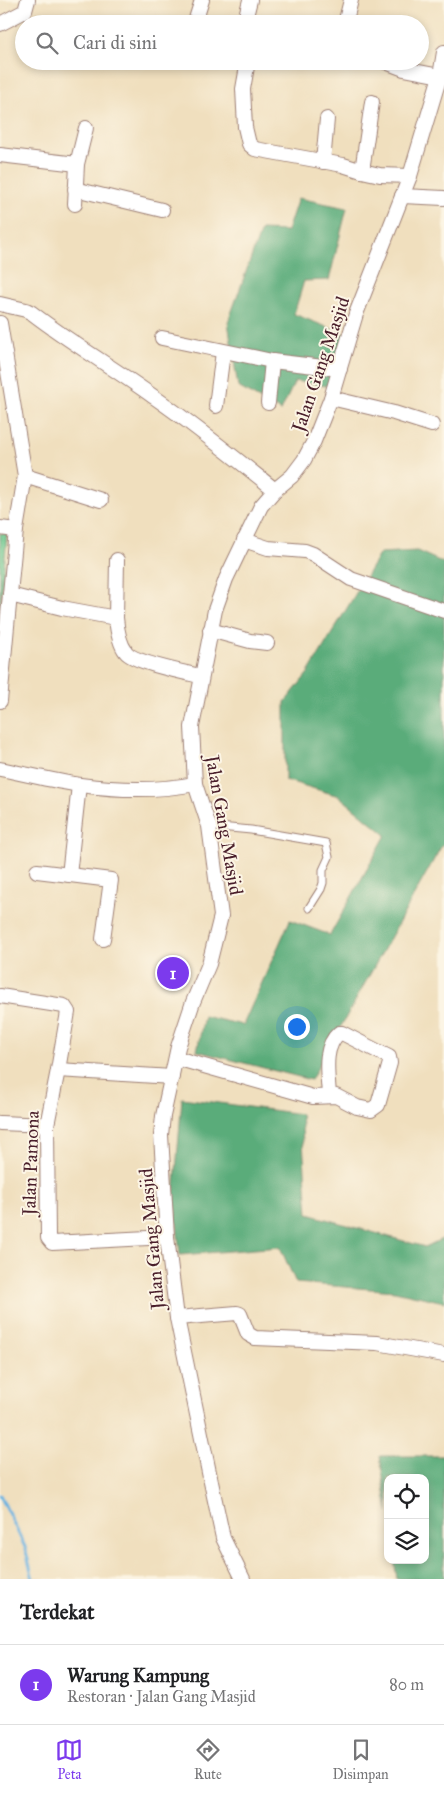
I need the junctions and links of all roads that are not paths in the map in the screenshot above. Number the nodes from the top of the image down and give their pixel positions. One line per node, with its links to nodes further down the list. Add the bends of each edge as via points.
1 (28, 0): 5 (street, via 25,11)
2 (202, 0): 6 (street)
3 (250, 0): 7 (street)
4 (351, 0): 8 (street)
5 (17, 15)
6 (197, 15)
7 (246, 15)
8 (347, 15)
9 (15, 16): 10 (street)
10 (0, 24)
11 (444, 52): 14 (street, Jalan Gang Masjid)
12 (246, 70): 19 (street, via 243,89 249,144 255,149)
13 (409, 70): 14 (street)
14 (440, 76): 22 (street, Jalan Gang Masjid)
15 (372, 102): 21 (street)
16 (327, 119): 19 (street)
17 (86, 128): 20 (street)
18 (0, 155): 20 (street)
19 (323, 162): 21 (street)
20 (77, 164): 23 (street)
21 (362, 171): 22 (street)
22 (410, 176): 24 (street, Jalan Gang Masjid)
23 (75, 189): 26 (street); 27 (street)
24 (402, 196): 25 (street); 33 (street, Jalan Gang Masjid, via 356,314)
25 (444, 198)
26 (75, 204)
27 (162, 210)
28 (0, 304): 39 (street, via 32,313 162,402)
29 (0, 326): 38 (street)
30 (162, 338): 31 (street)
31 (223, 352): 32 (street); 36 (street)
32 (272, 360): 33 (street); 35 (street)
33 (340, 369): 34 (street, Jalan Gang Masjid)
34 (332, 398): 37 (street); 39 (street, Jalan Gang Masjid, via 304,460)
35 (268, 402)
36 (216, 406)
37 (432, 425)
38 (25, 476): 40 (street); 42 (street)
39 (275, 490): 43 (street, Jalan Gang Masjid, via 261,506)
40 (101, 500)
41 (0, 528): 42 (street)
42 (16, 530): 45 (street)
43 (244, 540): 46 (street, via 268,548 306,551 351,579); 48 (street, Jalan Gang Masjid, via 226,579)
44 (117, 560): 47 (street)
45 (10, 595): 47 (street); 51 (street)
46 (444, 611)
47 (116, 618): 50 (street, via 118,635 126,653)
48 (210, 630): 49 (street); 50 (street, Jalan Gang Masjid)
49 (267, 643)
50 (200, 676): 53 (street, Jalan Gang Masjid, via 192,727)
51 (0, 701)
52 (0, 769): 54 (street)
53 (195, 784): 54 (street, via 144,789); 55 (street, Jalan Gang Masjid)
54 (79, 785): 57 (street)
55 (209, 826): 58 (lane, via 326,843 329,857 323,870 323,883); 61 (street, Jalan Gang Masjid, via 221,922)
56 (38, 872): 57 (street)
57 (69, 875): 59 (street, via 111,880)
58 (309, 908)
59 (103, 939)
60 (0, 996): 62 (street, Jalan Pamona, via 64,1006 68,1012)
61 (176, 1058): 63 (street, Jalan Gang Masjid); 64 (street, via 313,1096)
62 (58, 1070): 63 (street); 66 (street, Jalan Pamona)
63 (172, 1077): 67 (street, Jalan Gang Masjid, via 161,1135)
64 (329, 1095): 64 (street, via 327,1061 339,1033 388,1057 390,1063 374,1109 362,1109)
65 (0, 1123): 66 (street)
66 (47, 1125): 67 (street, Jalan Pamona, via 47,1236 50,1242)
67 (166, 1237): 68 (street, Jalan Gang Masjid)
68 (177, 1318): 69 (street, via 237,1313 248,1334 255,1338 377,1336); 70 (street, Jalan Gang Masjid, via 224,1538)
69 (444, 1355)
70 (243, 1579)

